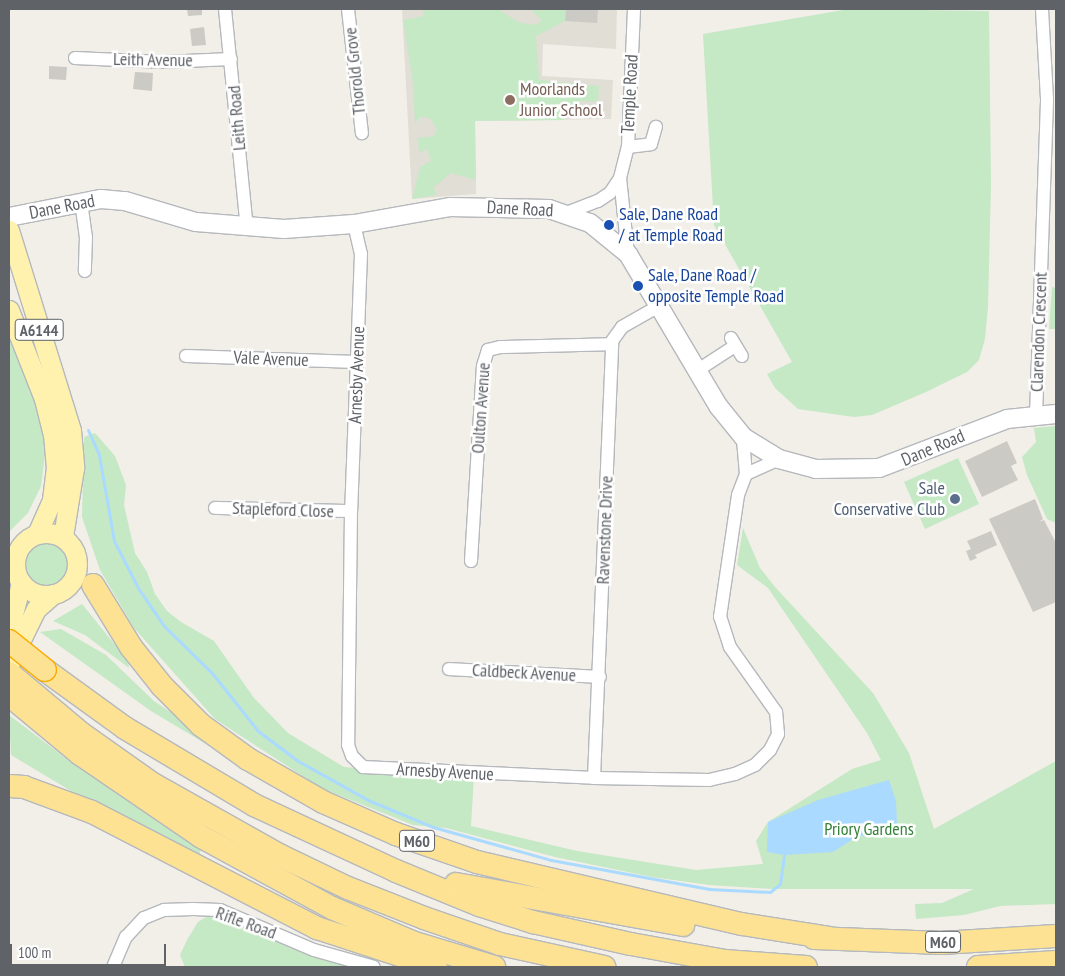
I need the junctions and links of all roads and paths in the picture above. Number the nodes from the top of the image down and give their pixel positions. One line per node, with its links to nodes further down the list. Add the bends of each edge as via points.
1 (225, 9): 7 (street, Leith Road)
2 (348, 9): 9 (street, Thorold Grove)
3 (634, 9): 10 (street, Temple Road)
4 (1042, 9): 6 (street, Clarendon Crescent)
5 (75, 58): 7 (street, Leith Avenue, via 163,62)
6 (1051, 58): 28 (street, Clarendon Crescent)
7 (232, 59): 16 (street, Leith Road)
8 (656, 127): 10 (street, via 651,144)
9 (362, 133)
10 (628, 147): 11 (street, Temple Road)
11 (620, 178): 13 (street, Temple Road, via 610,193 587,207); 18 (street, Temple Road)
12 (81, 202): 14 (main road, Dane Road); 16 (main road, Dane Road, via 125,201 196,222); 19 (street, via 86,237)
13 (566, 212): 15 (main road, Dane Road, via 518,207 450,206); 18 (main road, Dane Road, via 590,223)
14 (9, 218)
15 (354, 224): 16 (main road, Dane Road); 25 (street, Arnesby Avenue, via 361,254)
16 (247, 228)
17 (9, 230): 34 (main road, A6144, via 72,430 74,468)
18 (628, 254): 20 (main road, Dane Road)
19 (85, 271)
20 (659, 306): 22 (street, via 622,327 614,334); 26 (main road, Dane Road)
21 (9, 310): 35 (main road, A6144, via 44,399 53,434 56,467 52,500)
22 (612, 344): 37 (street, Oulton Avenue, via 500,346 486,353); 46 (street, Ravenstone Drive)
23 (736, 347): 26 (street)
24 (186, 356): 25 (street, Vale Avenue)
25 (357, 362): 33 (street, Arnesby Avenue)
26 (698, 370): 29 (main road, Dane Road, via 719,407)
27 (1056, 414): 28 (main road, Dane Road)
28 (1036, 416): 30 (main road, Dane Road, via 989,424 915,457 879,468 816,469)
29 (743, 437): 30 (main road, Dane Road); 31 (street, Arnesby Avenue)
30 (779, 459): 31 (street)
31 (746, 474): 48 (street, Arnesby Avenue, via 738,495 720,617 730,647 776,712 778,734 775,742 755,765 709,780)
32 (214, 507): 33 (street, Stapleford Close)
33 (351, 511): 48 (street, Arnesby Avenue, via 348,744 357,762 373,769)
34 (63, 538): 35 (main road, via 46,532); 36 (main road)
35 (23, 540): 38 (main road, via 14,563)
36 (76, 554): 39 (main road); 40 (main road, via 77,564 70,584)
37 (471, 561)
38 (21, 583): 40 (main road, via 36,593); 41 (main road)
39 (93, 585): 53 (highway, M60, via 131,647 162,686 201,725 248,759 323,802 396,834 477,862 742,924)
40 (53, 594): 43 (main road, via 36,609)
41 (9, 630)
42 (9, 641): 51 (highway, M60, bridge, via 125,728 254,805)
43 (9, 664)
44 (449, 669): 46 (street, Caldbeck Avenue)
45 (9, 673): 47 (highway)
46 (600, 677): 48 (street, Ravenstone Drive)
47 (20, 697): 50 (highway, via 82,734 153,784); 55 (highway, via 88,760 200,836 332,908 415,943)
48 (594, 778)
49 (9, 786): 58 (highway, via 24,788 92,812 317,928)
50 (191, 805): 55 (highway, via 252,853 352,906); 59 (highway, via 279,855 348,888 424,918 500,944)
51 (396, 871): 53 (highway, M60, via 636,918 747,934); 60 (highway, M60, via 479,905 533,922 725,961)
52 (1056, 936): 53 (highway, M60, via 941,943)
53 (829, 938)
54 (1056, 962): 61 (highway, M60)
55 (487, 965)
56 (113, 967): 57 (street, Rifle Road, via 126,937 144,918 164,910 193,909 220,910 314,950)
57 (374, 967)
58 (436, 967)
59 (605, 967)
60 (806, 967)
61 (978, 967)

